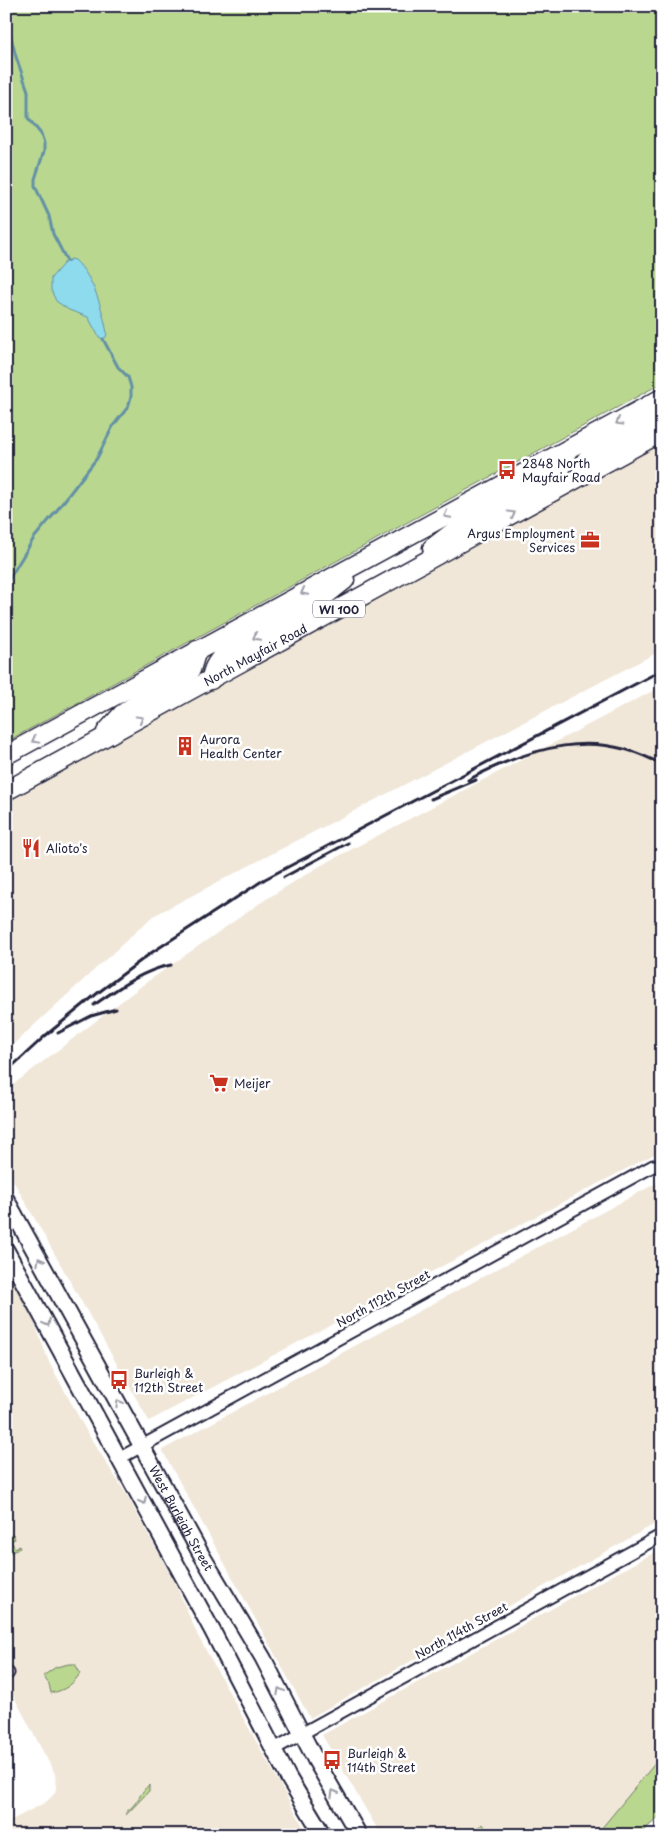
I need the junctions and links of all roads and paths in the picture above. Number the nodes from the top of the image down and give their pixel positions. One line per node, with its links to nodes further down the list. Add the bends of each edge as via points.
1 (662, 398): 4 (main road, WI 100, one-way to 4)
2 (662, 414): 5 (main road, via 593,452 581,467)
3 (660, 433): 5 (main road, North Mayfair Road / WI 100)
4 (567, 450): 6 (main road, WI 100, one-way to 6); 7 (main road, via 566,461 553,475 466,522)
5 (582, 476): 7 (main road, North Mayfair Road / WI 100, one-way to 5)
6 (382, 550): 8 (main road, WI 100, one-way to 8); 9 (main road, one-way to 9, via 311,607 223,654 216,662)
7 (389, 582): 9 (main road, North Mayfair Road / WI 100)
8 (196, 650): 10 (main road, via 191,670 122,714); 11 (main road, WI 100, one-way to 11)
9 (211, 680): 10 (main road, North Mayfair Road / WI 100, one-way to 9)
10 (97, 742): 12 (main road, North Mayfair Road / WI 100)
11 (6, 755)
12 (6, 792)
13 (662, 1166): 16 (street, North 112th Street, via 653,1166 543,1225)
14 (6, 1199): 16 (main road, West Burleigh Street, one-way to 14)
15 (6, 1250): 17 (main road, one-way to 17)
16 (142, 1446): 17 (street, North 112th Street); 19 (main road, West Burleigh Street, one-way to 16)
17 (120, 1458): 20 (main road, one-way to 20)
18 (662, 1535): 19 (street, North 114th Street)
19 (303, 1734): 20 (street, North 114th Street); 22 (main road, West Burleigh Street, one-way to 19)
20 (274, 1749): 21 (main road)
21 (323, 1835)
22 (359, 1835)

